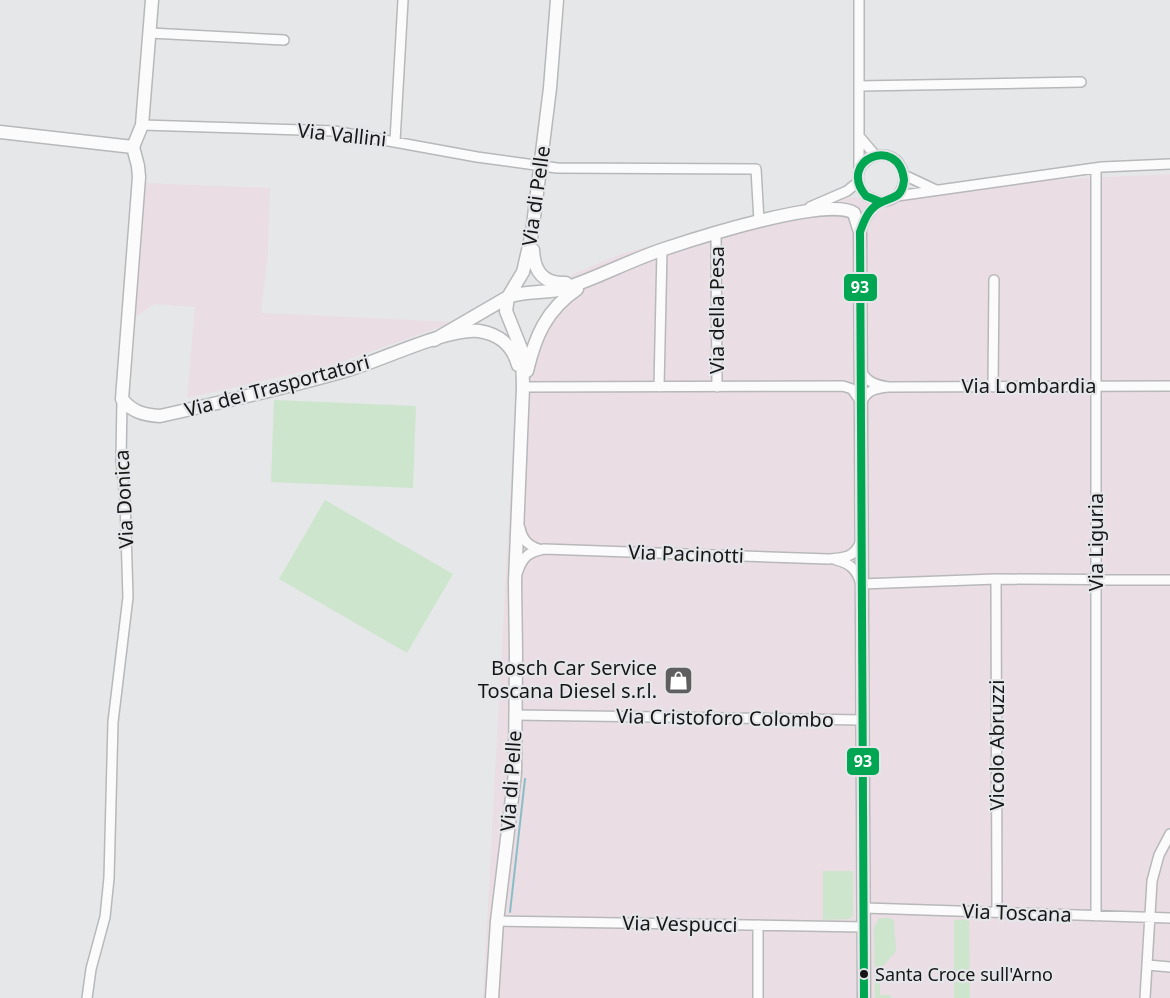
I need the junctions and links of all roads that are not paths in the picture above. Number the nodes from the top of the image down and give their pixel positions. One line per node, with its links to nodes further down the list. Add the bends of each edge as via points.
1 (152, 0): 5 (street)
2 (403, 0): 12 (street)
3 (557, 0): 16 (street, Via di Pelle)
4 (859, 0): 8 (street)
5 (150, 33): 6 (street); 9 (street)
6 (284, 40)
7 (1082, 82): 8 (street)
8 (859, 86): 11 (street)
9 (142, 125): 12 (street, Via Vallini, via 334,131); 13 (street)
10 (0, 132): 13 (street)
11 (859, 136): 14 (street); 18 (street)
12 (395, 141): 16 (street, Via Vallini)
13 (133, 147): 42 (street, Via Donica, via 139,177)
14 (875, 156): 18 (street); 19 (street, via 894,159)
15 (1170, 164): 17 (street)
16 (541, 166): 25 (street, Via Vallini, via 756,169); 27 (street, Via di Pelle)
17 (1096, 168): 21 (street); 36 (street, Via Liguria)
18 (859, 171): 20 (street)
19 (904, 175): 21 (street); 22 (street)
20 (858, 182): 23 (street, via 866,196); 24 (street, Via della Pesa, via 847,191)
21 (938, 191): 22 (street)
22 (897, 196): 23 (street)
23 (881, 202): 26 (street, via 870,211)
24 (793, 214): 25 (street, Via della Pesa); 26 (street, Via della Pesa, via 843,208 854,213)
25 (759, 222): 28 (street, Via della Pesa)
26 (860, 232): 34 (street)
27 (532, 233): 30 (street, Via della Pesa, via 533,261 546,279 568,283); 32 (street, Via di Pelle, via 523,272)
28 (716, 233): 29 (street, Via della Pesa); 39 (street, Via della Pesa)
29 (662, 250): 30 (street, Via della Pesa); 38 (street)
30 (596, 276): 32 (street, Via della Pesa, via 563,289); 35 (street, Via di Pelle, via 553,308 531,352)
31 (994, 280): 41 (street)
32 (508, 297): 33 (street, Via dei Trasportatori); 35 (street, Via di Pelle, via 506,315 522,351)
33 (434, 340): 35 (street, Via dei Trasportatori, via 467,331 495,336 515,352); 42 (street, Via dei Trasportatori, via 350,370 160,416 135,411)
34 (861, 367): 40 (street, Via Lombardia, via 866,379); 43 (street)
35 (523, 386): 38 (street); 44 (street, Via di Pelle)
36 (1097, 386): 37 (street, Via Lombardia); 41 (street, Via Lombardia); 49 (street, Via Liguria)
37 (1170, 386)
38 (659, 387): 39 (street)
39 (717, 387): 43 (street, via 843,386 852,389)
40 (888, 387): 41 (street, Via Lombardia); 43 (street, Via Lombardia, via 870,392)
41 (993, 387)
42 (122, 399): 66 (street, Via Donica, via 128,597 113,722 109,878 105,917)
43 (861, 403): 45 (street)
44 (519, 512): 46 (street, via 524,539 531,546); 51 (street, Via di Pelle)
45 (861, 536): 47 (street, Via Pacinotti, via 852,555); 52 (street)
46 (544, 549): 47 (street, Via Pacinotti); 51 (street, via 524,557)
47 (828, 559): 52 (street, Via Pacinotti, via 851,566)
48 (996, 579): 49 (street); 52 (street); 57 (street, Vicolo Abruzzi)
49 (1096, 580): 50 (street); 58 (street, Via Liguria)
50 (1170, 580)
51 (515, 582): 53 (street, Via di Pelle)
52 (861, 584): 54 (street)
53 (515, 715): 54 (street, Via Cristoforo Colombo); 61 (street, Via di Pelle, via 514,773)
54 (863, 720): 56 (street)
55 (1170, 834): 59 (street, via 1155,867)
56 (865, 908): 57 (street, Via Toscana); 63 (street)
57 (997, 912): 58 (street, Via Toscana)
58 (1096, 916): 59 (street, Via Toscana)
59 (1150, 918): 60 (street, Via Toscana); 64 (street)
60 (1170, 918)
61 (497, 921): 62 (street, Via Vespucci); 67 (street, Via di Pelle)
62 (758, 925): 63 (street, Via Vespucci); 68 (street)
63 (864, 927): 69 (street)
64 (1148, 965): 65 (street); 70 (street)
65 (1170, 967)
66 (87, 998)
67 (492, 998)
68 (758, 998)
69 (864, 998)
70 (1145, 998)

